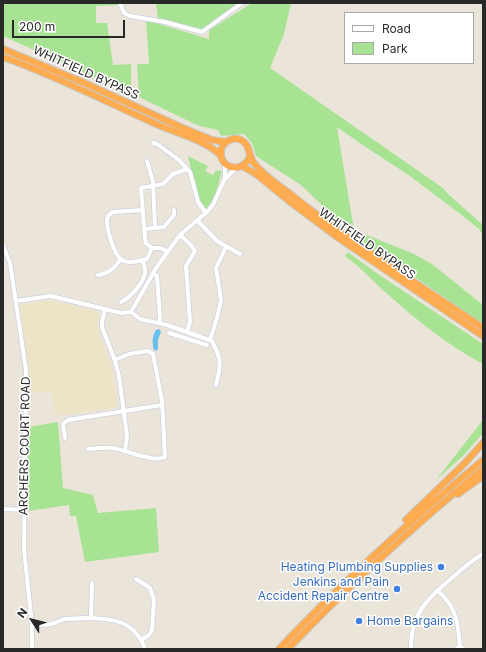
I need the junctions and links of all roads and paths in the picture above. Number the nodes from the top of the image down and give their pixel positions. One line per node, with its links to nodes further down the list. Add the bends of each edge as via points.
1 (120, 3): 2 (street, via 124,13 130,16 202,32)
2 (242, 3)
3 (3, 49): 5 (highway, WHITFIELD BYPASS, via 185,129 212,140)
4 (3, 57): 8 (highway, WHITFIELD BYPASS, via 210,147)
5 (226, 142): 7 (highway, via 233,139 241,140 247,145); 8 (highway)
6 (153, 143): 12 (street, via 179,160)
7 (250, 155): 11 (highway, via 247,162); 36 (highway, WHITFIELD BYPASS, via 257,167 316,214)
8 (221, 156): 10 (highway)
9 (147, 161): 14 (street)
10 (225, 164): 11 (highway); 13 (street)
11 (239, 167): 13 (street, via 230,172); 41 (highway, WHITFIELD BYPASS, via 256,174 340,239)
12 (187, 169): 14 (street, via 173,174 165,182); 17 (street, via 198,202)
13 (224, 181): 17 (street, via 217,199)
14 (153, 187): 15 (street, via 141,188); 19 (street)
15 (143, 210): 20 (street); 27 (street, via 117,211 108,216 110,237)
16 (174, 210): 19 (street, via 174,215 166,225)
17 (206, 213): 18 (street)
18 (197, 220): 21 (street); 23 (street, via 217,242)
19 (155, 228): 20 (street)
20 (144, 229): 24 (street, via 146,243)
21 (180, 235): 25 (street); 38 (street, via 195,251 186,266 190,322)
22 (3, 245): 31 (street, ARCHERS COURT ROAD, via 10,263)
23 (226, 247): 26 (street); 43 (street, via 216,268 221,300)
24 (152, 248): 25 (street, via 161,248); 28 (street, via 147,259)
25 (168, 252): 29 (street)
26 (240, 254)
27 (120, 260): 28 (street); 30 (street, via 109,273)
28 (142, 260): 32 (street, via 144,277 131,295)
29 (153, 273): 34 (street); 35 (street, via 157,276)
30 (98, 275)
31 (16, 301): 33 (street, via 51,296); 58 (street, ARCHERS COURT ROAD, via 26,370)
32 (121, 302)
33 (105, 309): 34 (street, via 121,313); 46 (street, via 102,326)
34 (131, 312): 35 (street, via 140,319)
35 (159, 323): 37 (street)
36 (483, 328)
37 (177, 329): 38 (street); 40 (street)
38 (187, 332): 42 (street)
39 (169, 333): 40 (street)
40 (175, 335): 44 (street)
41 (483, 336)
42 (200, 337): 43 (street); 44 (street)
43 (211, 341): 47 (street, via 220,356)
44 (198, 342): 45 (street)
45 (207, 345)
46 (114, 360): 48 (street, via 129,354 151,352); 49 (street, via 119,376)
47 (216, 385)
48 (162, 405): 49 (street); 53 (street, via 165,456 153,458)
49 (123, 411): 50 (street, via 66,421 63,424); 53 (street, via 127,436)
50 (65, 438)
51 (483, 443): 60 (highway)
52 (88, 449): 53 (street)
53 (125, 451)
54 (483, 460): 60 (highway)
55 (483, 469): 59 (highway)
56 (483, 476): 59 (highway)
57 (3, 509): 58 (street)
58 (24, 510): 66 (street, ARCHERS COURT ROAD, via 24,549)
59 (417, 524): 72 (highway, via 348,588)
60 (378, 550): 71 (highway)
61 (483, 554): 64 (street)
62 (136, 579): 67 (street, via 150,588 154,600 152,630)
63 (92, 583): 65 (street)
64 (437, 590): 68 (street, via 448,601 456,616); 73 (street, via 419,612 412,628)
65 (91, 618): 66 (street, via 64,619 50,624); 67 (street, via 119,621)
66 (32, 625): 69 (street, ARCHERS COURT ROAD)
67 (141, 640): 70 (street)
68 (459, 648)
69 (32, 649)
70 (145, 649)
71 (279, 649)
72 (288, 649)
73 (411, 649)

